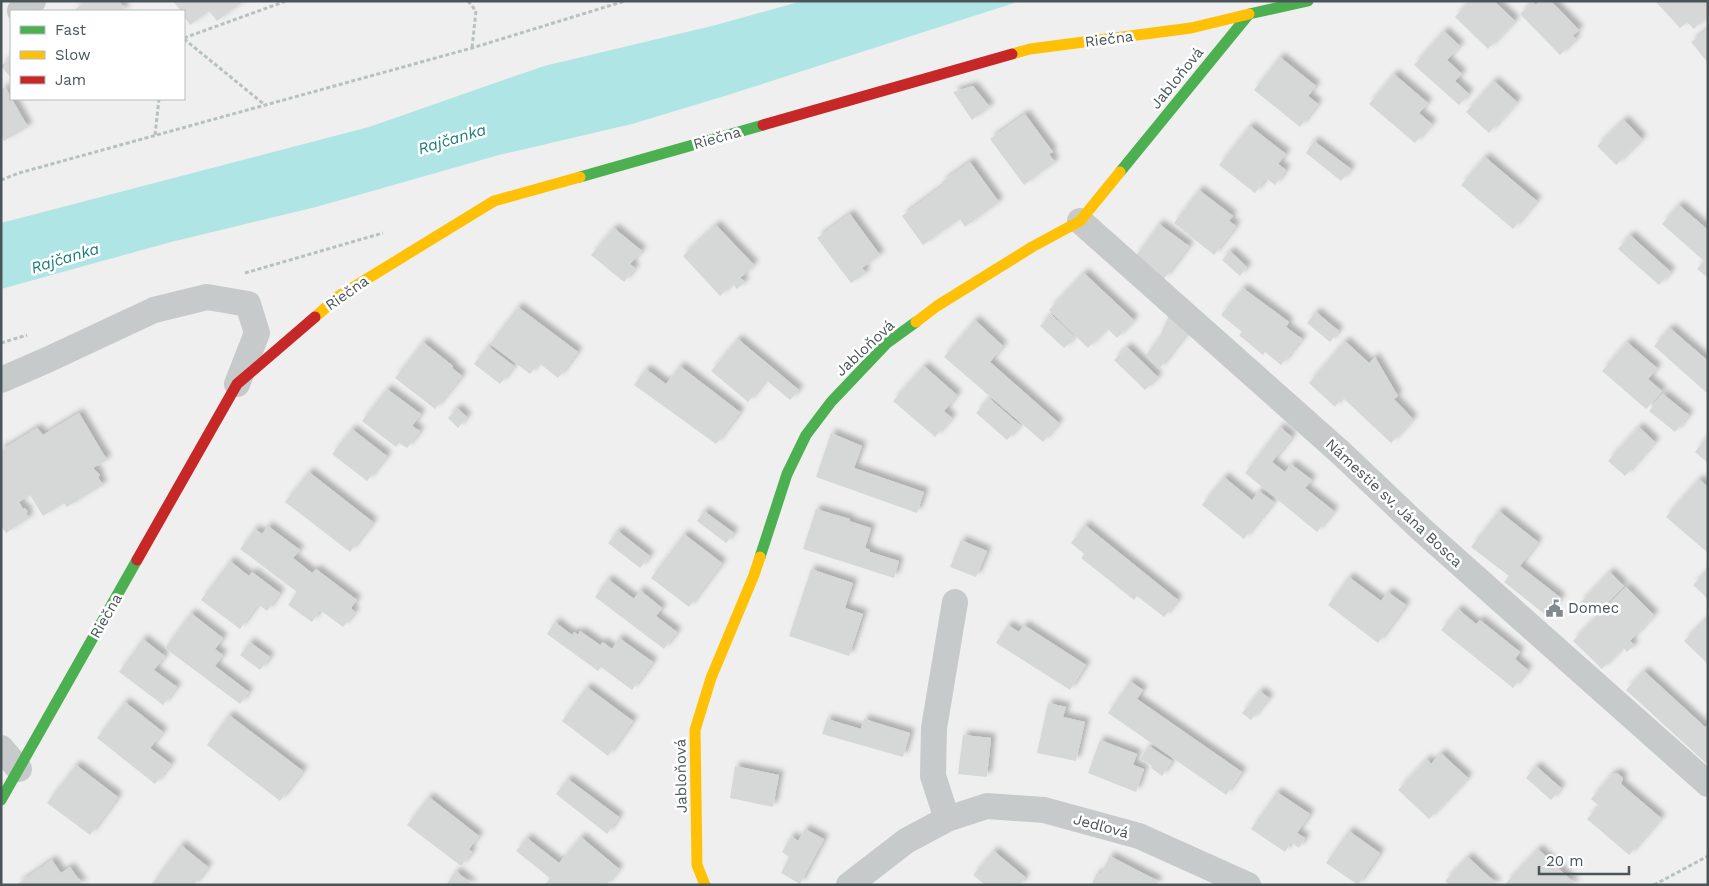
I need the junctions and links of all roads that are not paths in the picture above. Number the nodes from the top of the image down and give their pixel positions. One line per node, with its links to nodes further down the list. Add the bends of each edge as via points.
1 (34, 1): 3 (street)
2 (1308, 1): 4 (street)
3 (21, 10)
4 (1249, 14): 5 (street, Jabloňová); 7 (street, Riečna, via 1191,28 1030,49 494,201 339,296)
5 (1080, 221): 11 (street, Námestie sv. Jána Bosca); 14 (street, Jabloňová, via 937,306 887,343 831,402 806,435 787,474 754,575 712,678 695,730 697,865)
6 (1, 380): 7 (street, Riečna, via 154,310 207,297 248,304 257,333)
7 (237, 384): 10 (street, Riečna)
8 (955, 602): 13 (street, via 934,728 933,776)
9 (1, 748): 10 (street)
10 (19, 769): 12 (street, Riečna)
11 (1708, 784)
12 (1, 800)
13 (947, 819): 15 (street, Jedľová, via 906,841); 16 (street, Jedľová, via 987,806 1044,810 1139,836)
14 (705, 885)
15 (849, 885)
16 (1248, 885)

